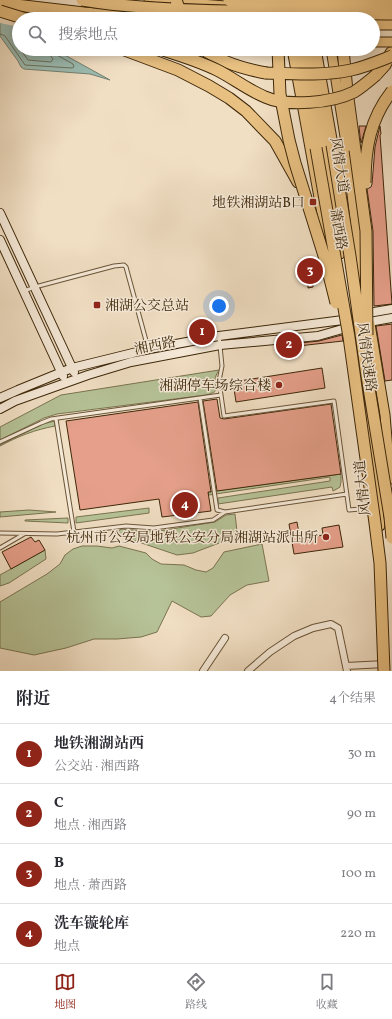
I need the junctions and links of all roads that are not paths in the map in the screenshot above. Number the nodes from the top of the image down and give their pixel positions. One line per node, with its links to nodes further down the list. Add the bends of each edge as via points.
1 (0, 0): 13 (highway)
2 (82, 0): 15 (highway, bridge, via 190,10)
3 (149, 0): 7 (main road, via 213,5)
4 (176, 0): 14 (highway, bridge)
5 (229, 0): 10 (highway, bridge, via 280,5)
6 (338, 0): 19 (highway, bridge)
7 (286, 2): 8 (main road); 16 (highway, bridge); 17 (main road); 18 (highway, bridge)
8 (304, 3): 9 (main road)
9 (324, 4): 11 (main road)
10 (392, 4)
11 (392, 8)
12 (0, 11): 20 (main road, bridge); 23 (highway, bridge)
13 (80, 12)
14 (180, 12)
15 (257, 12)
16 (282, 12)
17 (287, 12)
18 (291, 12)
19 (339, 12)
20 (12, 14)
21 (380, 14): 22 (highway, bridge)
22 (392, 14)
23 (12, 15)
24 (380, 24): 25 (highway)
25 (392, 24)
26 (380, 42): 27 (main road)
27 (392, 42)
28 (392, 51): 30 (highway, bridge, via 376,75 352,92 322,101 293,102 266,98 217,70)
29 (141, 56): 43 (highway, bridge, via 178,70 209,86 246,111 275,141)
30 (183, 56)
31 (214, 56): 39 (highway, bridge, via 245,69 297,75 351,70)
32 (278, 56): 43 (highway, bridge, via 280,94 288,140)
33 (293, 56): 42 (main road, 萧西路)
34 (300, 56): 67 (highway, 风情快速路, bridge, via 349,336)
35 (309, 56): 41 (main road, 风情大道, bridge)
36 (316, 56): 59 (highway, 风情快速路, bridge, via 350,256)
37 (332, 56): 50 (main road, 风情大道, bridge)
38 (343, 56): 45 (highway, bridge)
39 (392, 56)
40 (392, 91): 45 (highway, bridge, via 380,107 368,142 365,162)
41 (323, 142): 42 (main road); 54 (main road, 风情大道, via 344,283)
42 (316, 180): 54 (main road, 萧西路)
43 (306, 198): 67 (highway, bridge, via 336,299)
44 (0, 213): 47 (street)
45 (366, 231): 59 (highway, bridge)
46 (0, 240): 48 (street)
47 (35, 287): 48 (lane); 56 (lane, via 124,265); 57 (street)
48 (24, 291): 58 (street)
49 (392, 308): 50 (street, 湘西路)
50 (368, 313): 52 (street, 湘西路); 53 (main road, 风情大道)
51 (392, 318): 53 (street, 湘西路)
52 (358, 321): 53 (street, 湘西路); 54 (street, 湘西路); 69 (main road, via 375,419)
53 (370, 322): 69 (main road, 风情大道, via 385,415)
54 (344, 324): 55 (street, 湘西路); 55 (street, 湘西路, via 318,336); 72 (main road, 风情大道, via 372,450)
55 (219, 341): 56 (street, 湘西路); 60 (street, 湘西路, via 132,362); 62 (lane, via 222,366 219,381)
56 (149, 349): 57 (street, 湘西路)
57 (72, 368): 58 (street, 湘西路); 60 (street)
58 (61, 372): 61 (street); 63 (street, 湘西路)
59 (367, 376): 77 (highway, 风情快速路, bridge)
60 (78, 379): 61 (street, 湘西路)
61 (66, 383): 65 (street, 湘西路)
62 (221, 395): 64 (lane); 71 (lane, via 224,416 334,401)
63 (0, 398)
64 (200, 398): 66 (lane); 73 (lane, via 217,510)
65 (0, 409)
66 (56, 418): 68 (lane); 74 (lane)
67 (363, 439): 81 (highway, 风情快速路, bridge, via 380,563)
68 (0, 442)
69 (389, 462): 70 (main road, 风情大道)
70 (392, 479)
71 (347, 494): 72 (lane, via 349,510); 73 (lane)
72 (379, 507): 81 (main road, 风情大道)
73 (225, 512): 74 (lane, via 213,520 154,528 126,526)
74 (74, 532): 76 (lane)
75 (0, 533): 76 (lane)
76 (25, 533): 78 (lane)
77 (392, 538)
78 (0, 548)
79 (225, 638): 82 (street)
80 (346, 669): 81 (street); 83 (street, via 338,628 331,624 294,636)
81 (385, 669)
82 (203, 671)
83 (248, 671)

